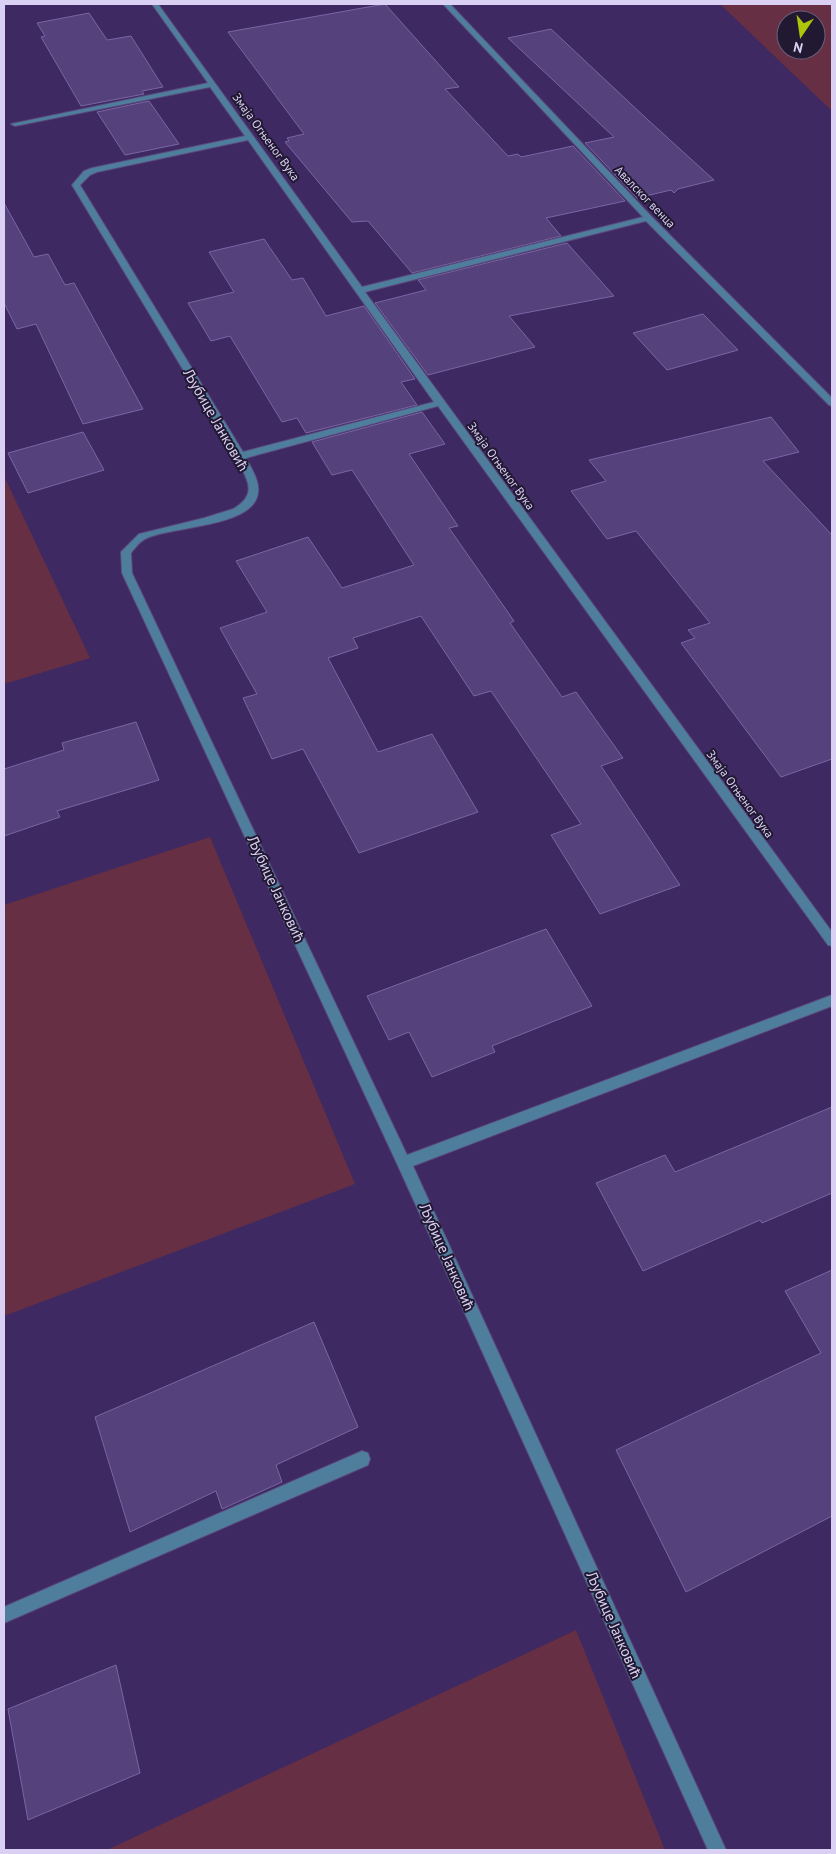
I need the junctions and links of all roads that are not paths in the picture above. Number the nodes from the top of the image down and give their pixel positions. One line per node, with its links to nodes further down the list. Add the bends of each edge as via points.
1 (155, 4): 3 (street, Змаја Огњеног Вука)
2 (446, 4): 6 (street, Авалског венца)
3 (213, 84): 4 (street); 5 (street, Змаја Огњеног Вука)
4 (15, 124)
5 (250, 137): 7 (street, Змаја Огњеног Вука); 10 (street, Љубице Јанковић, via 95,170 87,173 76,185)
6 (648, 218): 7 (street); 9 (street, Авалског венца)
7 (361, 290): 8 (street, Змаја Огњеног Вука)
8 (440, 403): 10 (street); 11 (street, Змаја Огњеног Вука)
9 (832, 403)
10 (240, 456): 13 (street, Љубице Јанковић, via 253,487 253,497 246,507 222,517 142,536 126,552 127,573)
11 (832, 941)
12 (832, 1000): 13 (street)
13 (404, 1163): 16 (street, Љубице Јанковић)
14 (362, 1459): 15 (street)
15 (4, 1615)
16 (717, 1850)

